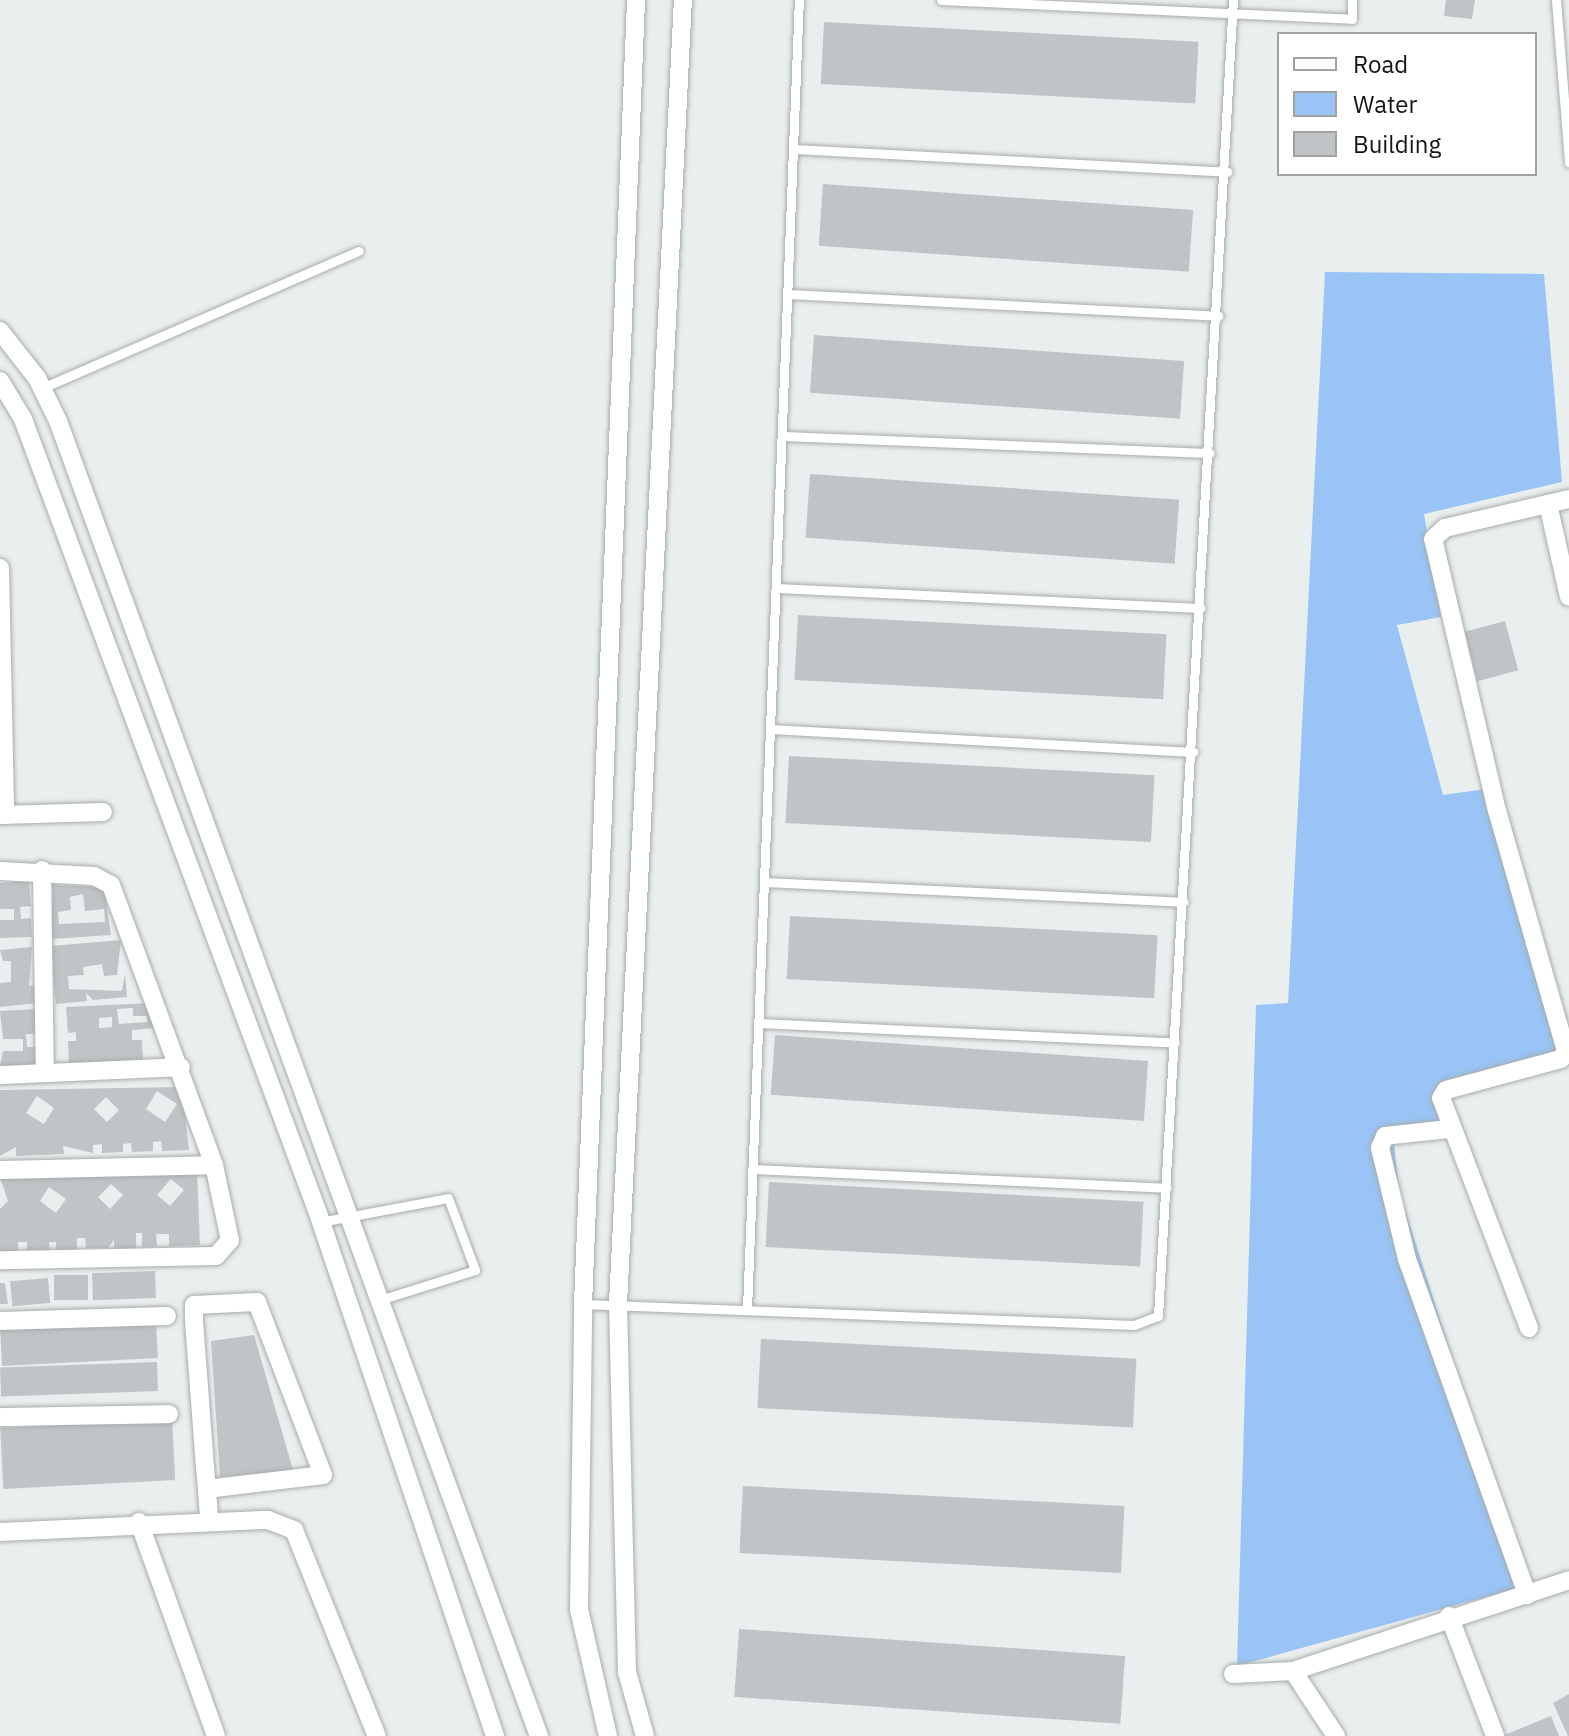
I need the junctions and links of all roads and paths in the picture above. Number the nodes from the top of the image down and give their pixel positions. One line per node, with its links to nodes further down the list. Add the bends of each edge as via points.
1 (636, 0): 48 (street)
2 (683, 0): 49 (street)
3 (799, 0): 9 (lane)
4 (941, 0): 8 (lane)
5 (1233, 0): 8 (lane)
6 (1352, 0): 8 (lane, via 1352,19)
7 (1556, 0): 10 (lane)
8 (1232, 13): 11 (lane)
9 (794, 149): 11 (lane); 13 (lane)
10 (1569, 162)
11 (1227, 172): 14 (lane)
12 (359, 251): 17 (lane)
13 (788, 294): 14 (lane); 18 (lane)
14 (1218, 316): 19 (lane)
15 (0, 331): 17 (street)
16 (0, 381): 45 (street, via 23,419)
17 (42, 388): 44 (street)
18 (782, 436): 19 (lane); 23 (lane)
19 (1210, 453): 25 (lane)
20 (1569, 499): 21 (street)
21 (1548, 504): 24 (street); 39 (street, via 1445,528 1433,539 1497,811 1566,1051 1561,1059 1446,1090 1441,1098)
22 (0, 568): 29 (street)
23 (776, 588): 25 (lane); 26 (lane)
24 (1569, 597)
25 (1201, 608): 27 (lane)
26 (770, 729): 27 (lane); 32 (lane)
27 (1193, 752): 33 (lane)
28 (103, 812): 29 (street)
29 (2, 815)
30 (42, 870): 31 (street); 36 (street, via 111,885); 37 (street)
31 (0, 871)
32 (764, 882): 33 (lane); 34 (lane)
33 (1184, 902): 35 (lane)
34 (758, 1023): 35 (lane); 41 (lane)
35 (1175, 1043): 43 (lane)
36 (181, 1067): 37 (street); 40 (street)
37 (45, 1073): 38 (street)
38 (0, 1075)
39 (1449, 1129): 53 (street); 61 (street, via 1385,1136 1380,1148 1407,1259)
40 (214, 1165): 42 (street); 46 (street, via 230,1240 216,1256)
41 (752, 1169): 43 (lane); 50 (lane)
42 (0, 1170)
43 (1167, 1188): 50 (lane, via 1162,1306 1147,1324)
44 (344, 1216): 45 (lane); 47 (street); 47 (lane, via 448,1198 476,1265 472,1274)
45 (320, 1222): 67 (street)
46 (0, 1260)
47 (376, 1301): 68 (street)
48 (583, 1304): 49 (lane); 69 (street, via 579,1609)
49 (618, 1304): 50 (lane); 70 (street, via 627,1672)
50 (747, 1309)
51 (167, 1316): 52 (street)
52 (0, 1321)
53 (1529, 1328)
54 (169, 1414): 55 (street)
55 (0, 1417)
56 (207, 1489): 56 (street, via 194,1305 257,1302 323,1475); 57 (street)
57 (209, 1521): 58 (street); 66 (street, via 268,1520 303,1539)
58 (139, 1522): 59 (street); 65 (street)
59 (0, 1532)
60 (1569, 1580): 61 (street)
61 (1527, 1595): 62 (street)
62 (1449, 1616): 63 (street); 72 (street)
63 (1293, 1671): 64 (street); 71 (street)
64 (1233, 1674)
65 (216, 1736)
66 (377, 1736)
67 (495, 1736)
68 (539, 1736)
69 (608, 1736)
70 (645, 1736)
71 (1336, 1736)
72 (1495, 1736)

